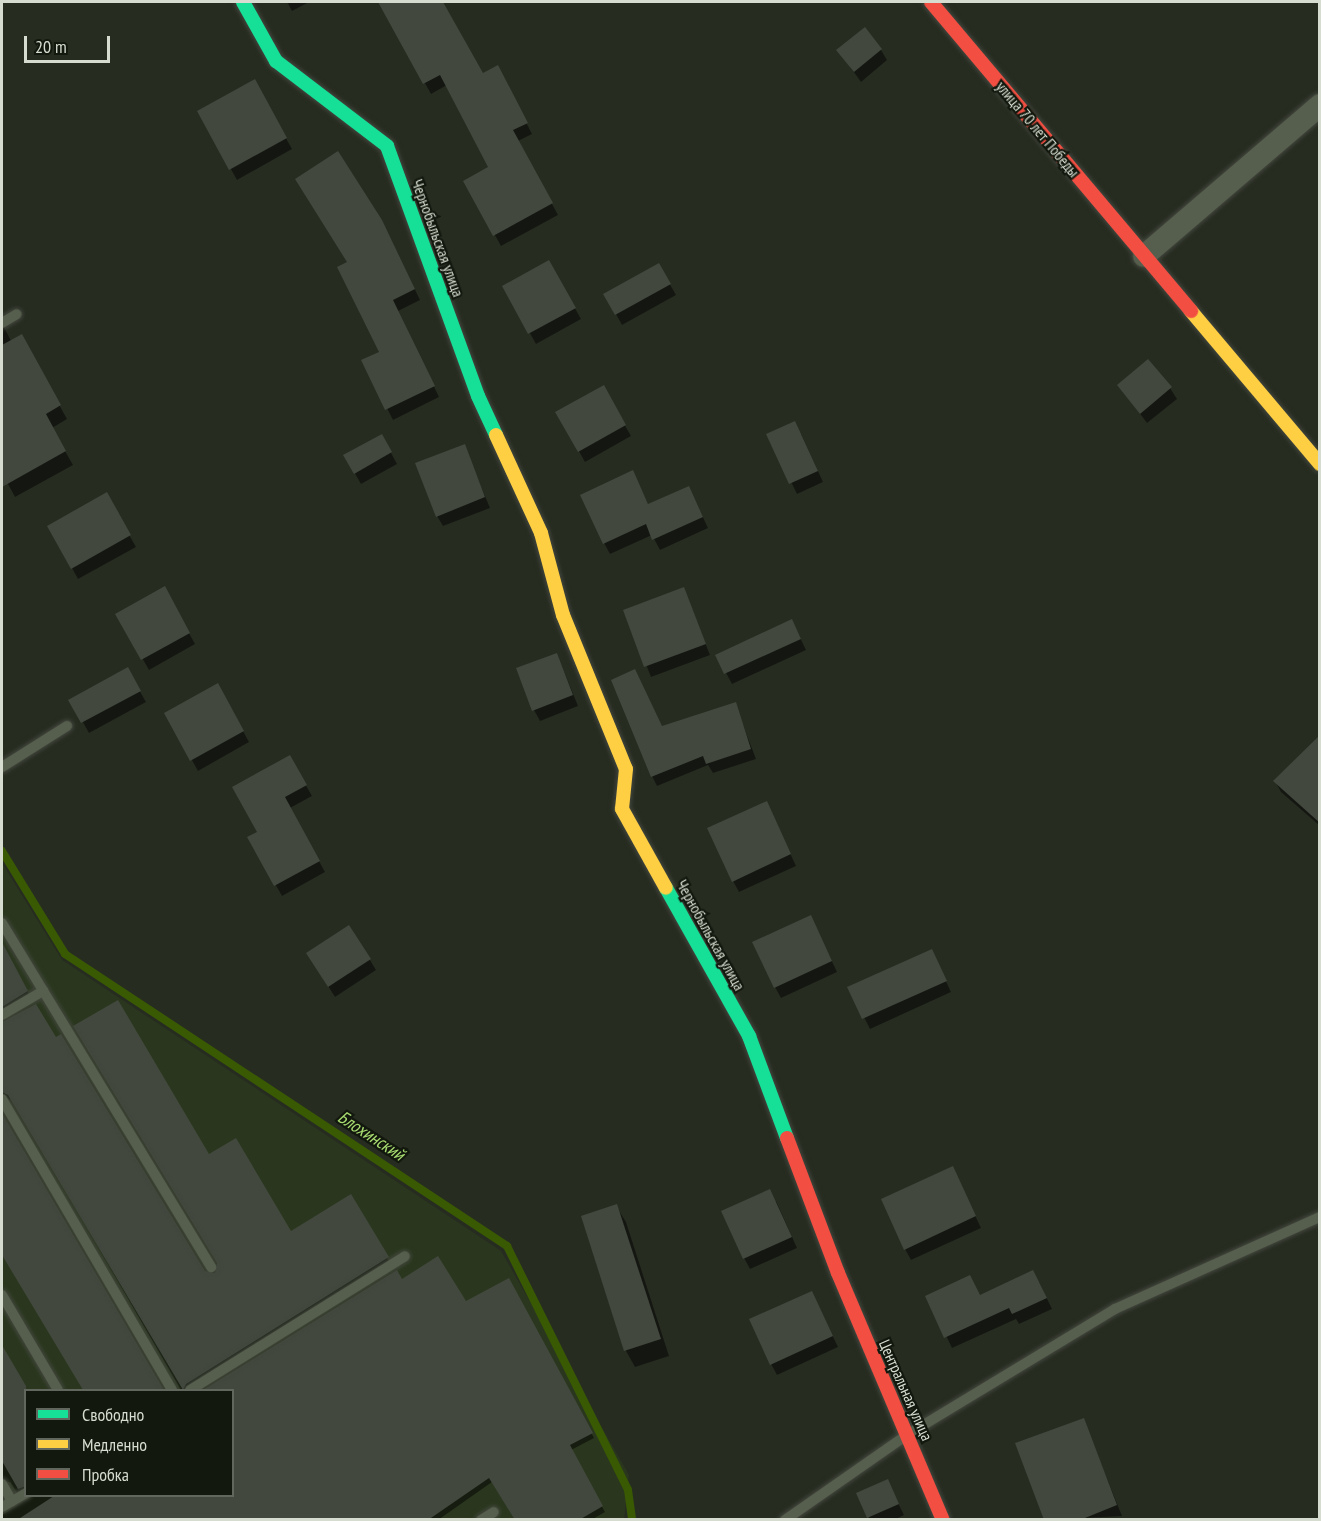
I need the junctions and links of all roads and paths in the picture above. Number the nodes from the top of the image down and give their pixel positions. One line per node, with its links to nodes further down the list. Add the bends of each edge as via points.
1 (243, 2): 17 (street, Чернобыльская улица, via 276,61 387,146 478,396 541,532 563,615 626,769 622,809 749,1036)
2 (931, 2): 4 (street, улица 70 лет Победы)
3 (1320, 105): 4 (street)
4 (1144, 256): 7 (street, улица 70 лет Победы)
5 (17, 314): 6 (lane)
6 (2, 323)
7 (1320, 464)
8 (66, 726): 9 (lane)
9 (2, 767)
10 (2, 923): 11 (lane)
11 (43, 991): 12 (lane); 16 (lane)
12 (2, 1015)
13 (2, 1099): 20 (lane)
14 (1320, 1217): 22 (lane, via 1115,1309)
15 (405, 1257): 21 (lane)
16 (211, 1266)
17 (838, 1273): 22 (street, Центральная улица)
18 (2, 1295): 19 (lane)
19 (57, 1389)
20 (171, 1389)
21 (192, 1389)
22 (908, 1435): 29 (lane); 30 (street, Центральная улица)
23 (2, 1484): 25 (lane)
24 (24, 1494): 25 (lane)
25 (12, 1501): 26 (lane)
26 (2, 1508)
27 (494, 1512): 28 (lane)
28 (481, 1520)
29 (785, 1520)
30 (943, 1520)

